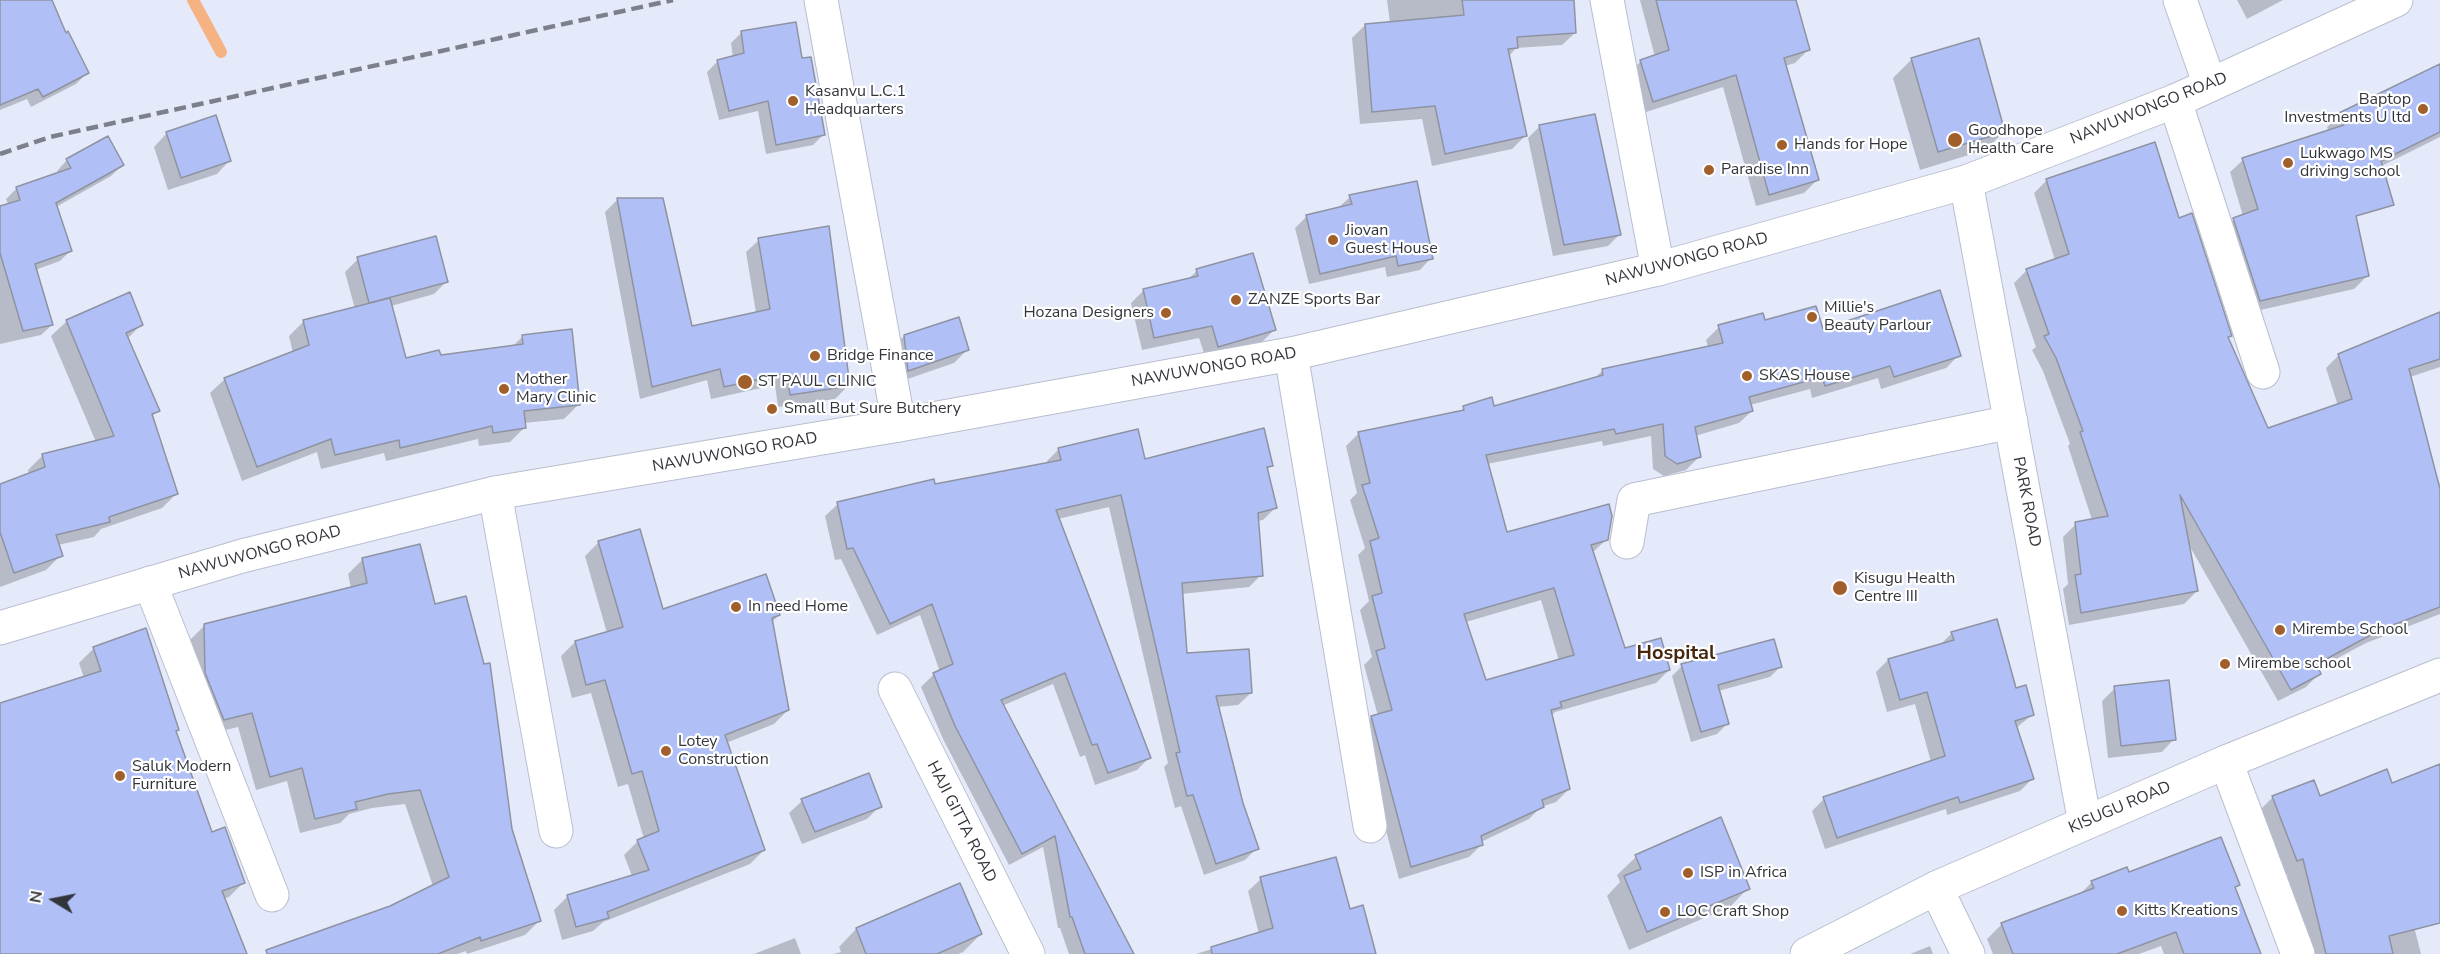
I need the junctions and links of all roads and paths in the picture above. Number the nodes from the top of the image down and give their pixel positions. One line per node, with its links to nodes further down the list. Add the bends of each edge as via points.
1 (821, 0): 12 (street)
2 (1607, 0): 8 (street)
3 (2180, 0): 5 (street)
4 (2396, 0): 5 (street, NAWUWONGO ROAD)
5 (2210, 85): 6 (street, NAWUWONGO ROAD)
6 (2175, 101): 7 (street, NAWUWONGO ROAD); 10 (street)
7 (1966, 182): 8 (street, NAWUWONGO ROAD); 11 (street, PARK ROAD)
8 (1658, 269): 9 (street, NAWUWONGO ROAD)
9 (1291, 354): 12 (street, NAWUWONGO ROAD); 21 (street)
10 (2263, 372)
11 (2011, 422): 14 (street, via 1634,500); 20 (street, PARK ROAD)
12 (898, 425): 13 (street, NAWUWONGO ROAD)
13 (495, 493): 15 (street, NAWUWONGO ROAD); 22 (street)
14 (1627, 542)
15 (150, 583): 16 (street, NAWUWONGO ROAD); 24 (street)
16 (0, 628)
17 (2440, 675): 19 (street, KISUGU ROAD)
18 (895, 689): 25 (street, HAJI GITTA ROAD)
19 (2226, 762): 20 (street, KISUGU ROAD); 28 (street)
20 (2085, 823): 23 (street, KISUGU ROAD)
21 (1370, 826)
22 (556, 831)
23 (1936, 888): 26 (street, KISUGU ROAD); 27 (street)
24 (272, 895)
25 (1028, 954)
26 (1807, 954)
27 (1968, 954)
28 (2298, 954)

